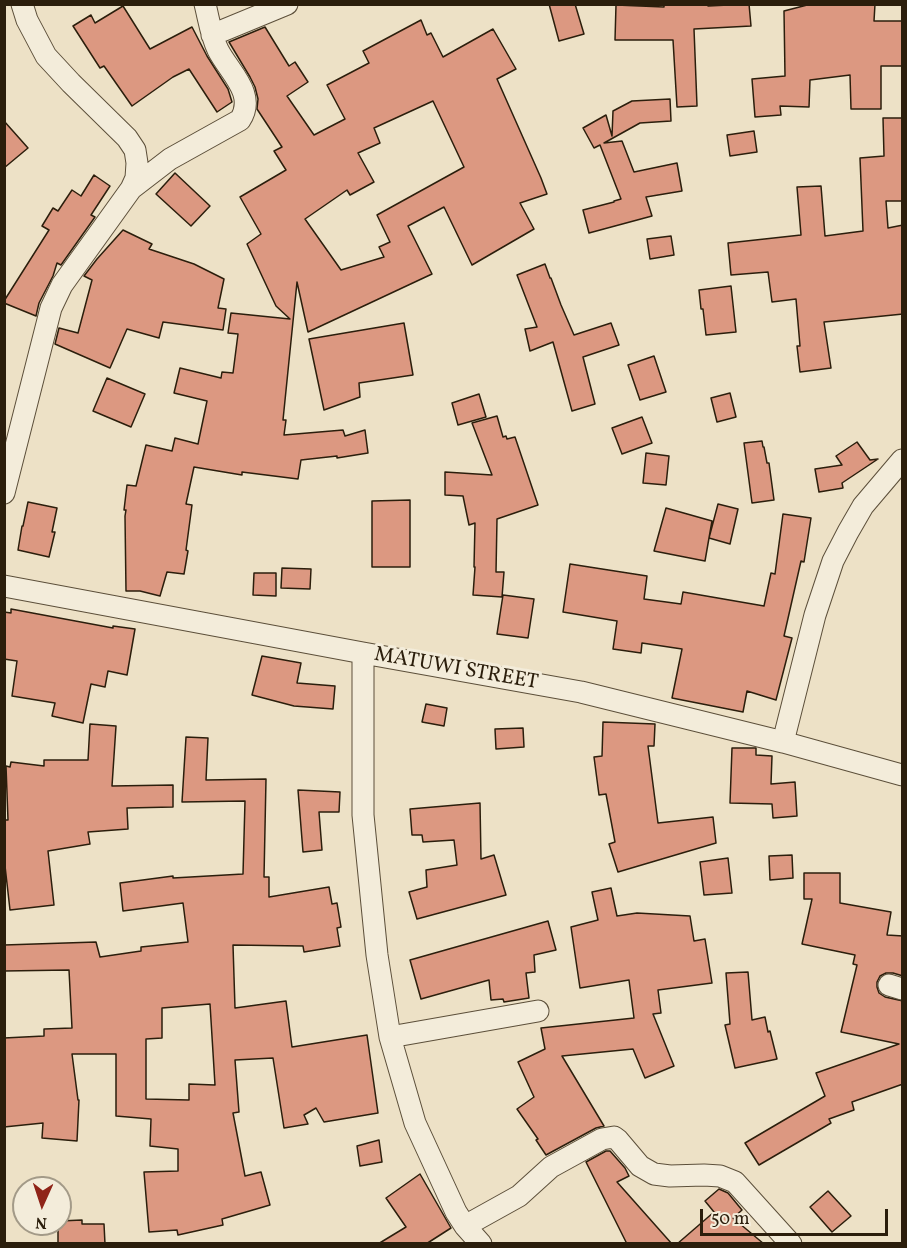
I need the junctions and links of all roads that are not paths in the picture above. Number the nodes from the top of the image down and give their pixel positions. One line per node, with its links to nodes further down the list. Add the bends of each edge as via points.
1 (22, 4): 5 (street, via 45,56 135,150 136,178)
2 (206, 4): 4 (street)
3 (287, 4): 4 (street)
4 (212, 34): 5 (street, via 245,93 245,113 240,120 170,159)
5 (130, 189): 7 (street, via 62,285 51,308)
6 (903, 460): 10 (street, via 863,506 833,561)
7 (4, 493)
8 (4, 586): 9 (street, MATUWI STREET)
9 (363, 654): 10 (street, MATUWI STREET, via 581,692); 13 (street, via 363,815 377,955)
10 (783, 742): 11 (street, MATUWI STREET)
11 (903, 775)
12 (538, 1011): 13 (street)
13 (390, 1037): 14 (street, via 415,1123)
14 (465, 1226): 15 (street); 16 (street, via 519,1196 551,1167 602,1138 614,1137 640,1166 654,1174 704,1174 735,1182)
15 (481, 1244)
16 (791, 1244)

